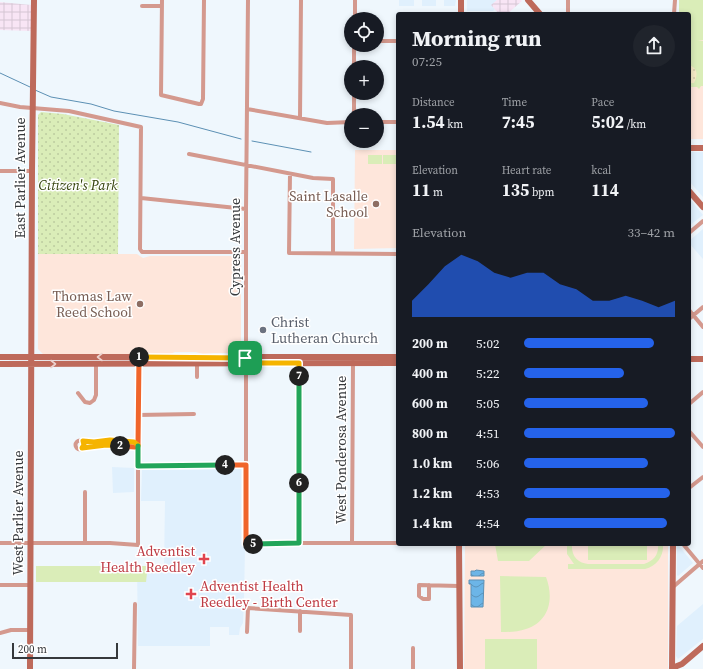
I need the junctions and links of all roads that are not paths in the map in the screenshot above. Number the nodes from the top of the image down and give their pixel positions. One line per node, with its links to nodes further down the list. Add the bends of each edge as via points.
1 (34, 0): 21 (street, East Parlier Avenue)
2 (162, 0): 12 (street)
3 (204, 0): 12 (street, via 202,102 198,104 161,95)
4 (248, 0): 22 (street, Cypress Avenue)
5 (301, 0): 23 (street)
6 (355, 0): 13 (street)
7 (462, 0): 14 (street)
8 (528, 0): 15 (street)
9 (568, 0): 16 (street)
10 (674, 0): 17 (street)
11 (142, 6): 12 (street)
12 (162, 6)
13 (355, 12)
14 (461, 12)
15 (538, 12)
16 (568, 12)
17 (674, 12)
18 (384, 41): 19 (street)
19 (396, 41)
20 (0, 103): 21 (street)
21 (32, 108): 32 (street, East Parlier Avenue); 35 (street, via 69,111 141,126)
22 (247, 109): 23 (street); 30 (street, Cypress Avenue)
23 (300, 118): 24 (street, via 327,123)
24 (344, 122)
25 (384, 122): 26 (street)
26 (396, 122)
27 (691, 148): 28 (street)
28 (703, 148)
29 (189, 154): 30 (street)
30 (246, 166): 33 (street); 37 (street, Cypress Avenue)
31 (0, 171): 32 (street)
32 (32, 171): 51 (street, East Parlier Avenue)
33 (290, 174): 41 (street, via 334,179); 41 (street, via 289,253)
34 (691, 193): 36 (street)
35 (141, 198): 37 (street); 40 (street, via 141,252)
36 (703, 207)
37 (246, 209): 40 (street, Cypress Avenue)
38 (703, 221): 39 (street)
39 (691, 231)
40 (246, 252): 54 (street, Cypress Avenue)
41 (333, 254): 42 (street)
42 (396, 254)
43 (703, 307): 45 (street)
44 (691, 312): 45 (street)
45 (693, 315): 46 (street)
46 (703, 327)
47 (0, 357): 51 (street)
48 (396, 357): 56 (street)
49 (691, 359): 50 (street)
50 (703, 359)
51 (31, 360): 52 (street, one-way to 51); 58 (street); 59 (street, one-way to 59); 81 (street, West Parlier Avenue)
52 (138, 360): 53 (street); 59 (street); 65 (street)
53 (197, 360): 54 (street); 60 (street)
54 (246, 360): 55 (street); 71 (street, Cypress Avenue)
55 (299, 360): 56 (street); 78 (street)
56 (353, 360): 57 (street); 79 (street, West Ponderosa Avenue)
57 (396, 363)
58 (0, 364)
59 (96, 364): 62 (street, via 94,400 86,402)
60 (197, 377)
61 (703, 392): 63 (street)
62 (78, 393)
63 (691, 402)
64 (194, 414): 65 (street)
65 (138, 415): 68 (street)
66 (691, 433): 69 (street)
67 (83, 441): 68 (street, via 110,440); 70 (street); 70 (street, via 78,440 76,444 78,448)
68 (136, 444): 70 (street, via 135,447 108,445); 72 (street)
69 (703, 447)
70 (82, 448)
71 (246, 465): 72 (street); 78 (street, Cypress Avenue, via 246,544)
72 (138, 466): 77 (street, via 138,545)
73 (703, 477): 74 (street)
74 (691, 486)
75 (85, 492): 77 (street)
76 (0, 543): 81 (street)
77 (85, 543): 81 (street)
78 (299, 543): 79 (street)
79 (352, 543): 80 (street)
80 (396, 543)
81 (30, 544): 87 (street, West Parlier Avenue)
82 (459, 546): 89 (street)
83 (673, 546): 90 (street)
84 (685, 546): 85 (street)
85 (702, 564): 90 (street)
86 (0, 585): 87 (street)
87 (30, 585): 93 (street, West Parlier Avenue)
88 (429, 585): 89 (street)
89 (459, 586): 106 (street)
90 (673, 587): 99 (street)
91 (134, 604): 103 (street)
92 (300, 612): 94 (street); 95 (street, via 248,608); 104 (street, via 351,615)
93 (30, 630): 96 (street); 102 (street, West Parlier Avenue)
94 (300, 631)
95 (247, 632)
96 (0, 633)
97 (703, 646): 100 (street)
98 (413, 648): 105 (street)
99 (672, 656): 100 (street, via 677,660); 101 (street)
100 (686, 661): 101 (street); 107 (street)
101 (672, 668)
102 (30, 669)
103 (134, 669)
104 (351, 669)
105 (413, 669)
106 (460, 669)
107 (680, 669)

